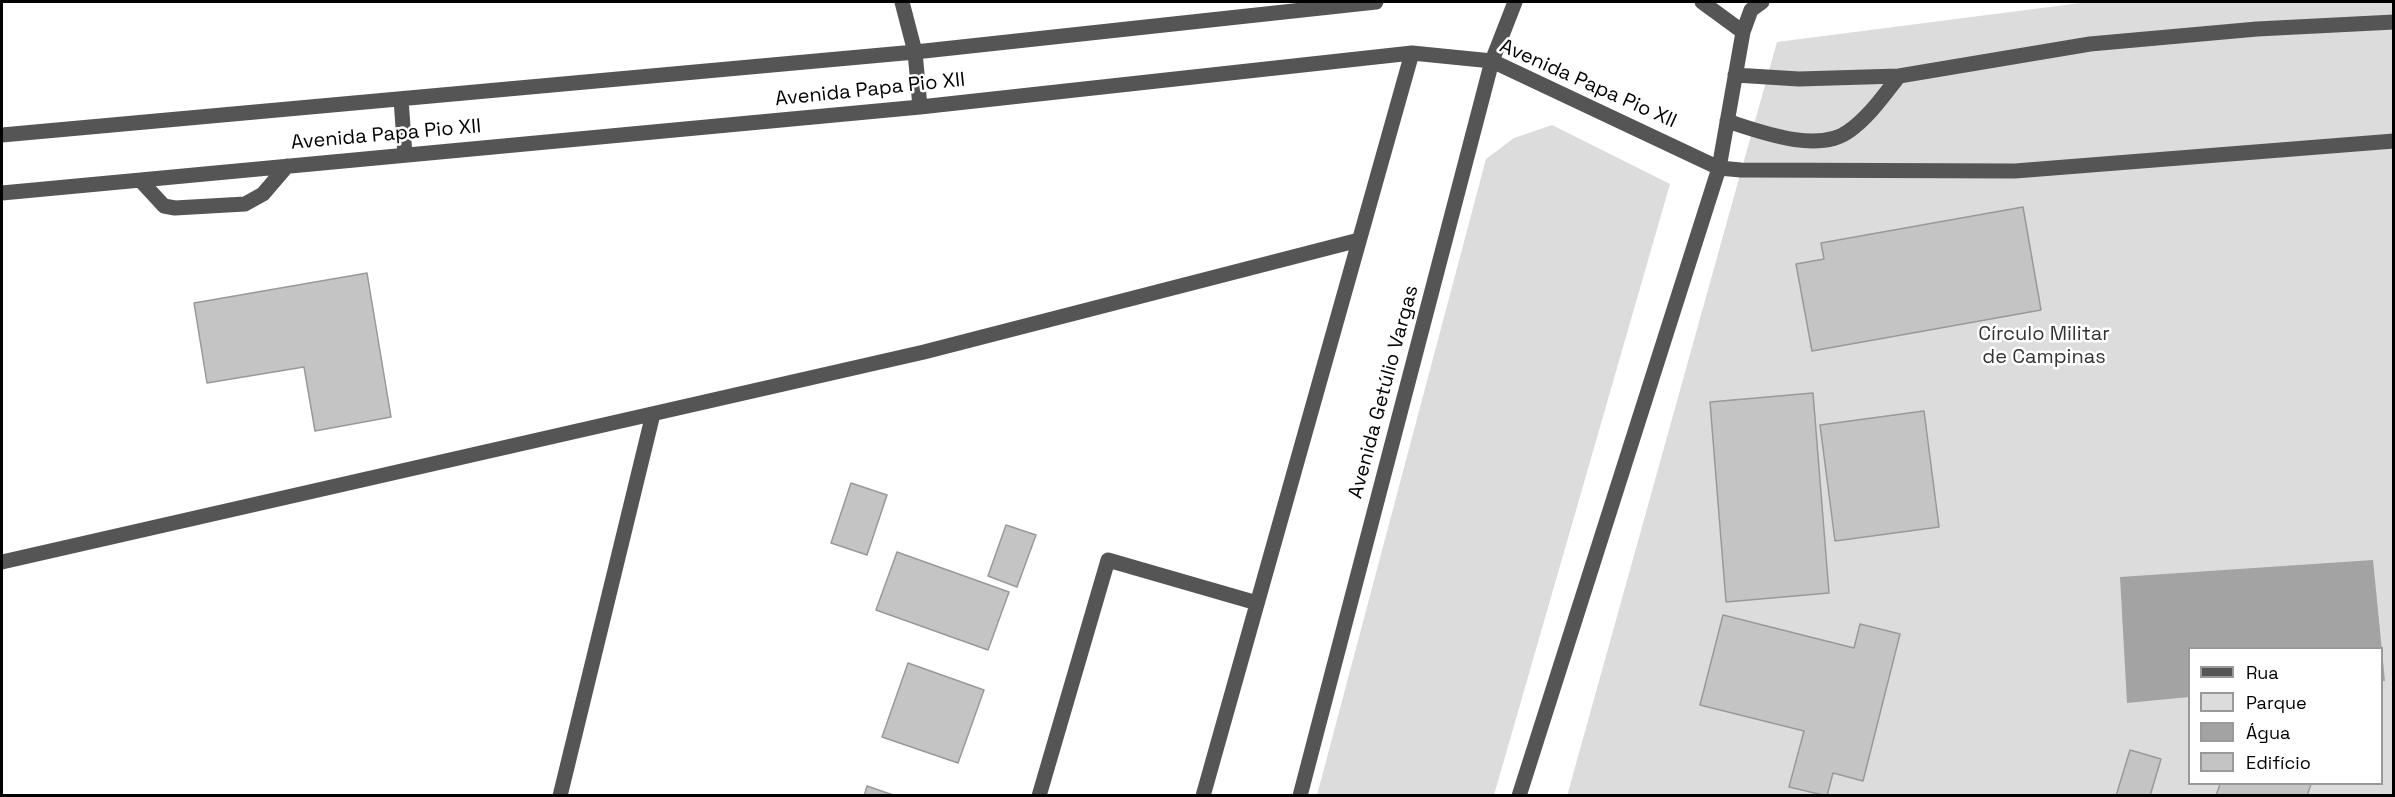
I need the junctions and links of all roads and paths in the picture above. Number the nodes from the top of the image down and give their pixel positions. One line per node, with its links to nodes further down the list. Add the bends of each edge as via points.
1 (902, 2): 8 (street)
2 (1376, 2): 8 (street, Avenida Papa Pio XII)
3 (1515, 2): 10 (street, Avenida Getúlio Vargas)
4 (1702, 2): 7 (street)
5 (1762, 2): 7 (street, via 1751,10)
6 (2394, 21): 12 (street, via 2090,44)
7 (1743, 32): 11 (street)
8 (915, 52): 13 (street, Avenida Papa Pio XII); 14 (street)
9 (1412, 53): 10 (street, Avenida Papa Pio XII); 14 (street, Avenida Papa Pio XII); 23 (street)
10 (1492, 61): 20 (street, Avenida Papa Pio XII); 30 (street, Avenida Getúlio Vargas)
11 (1735, 75): 12 (street, via 1799,79); 15 (street)
12 (1899, 76): 15 (street, via 1865,118 1847,133 1828,141 1785,138)
13 (401, 99): 16 (street, Avenida Papa Pio XII); 18 (street)
14 (920, 107): 18 (street, Avenida Papa Pio XII)
15 (1727, 121): 20 (street)
16 (2, 135)
17 (2394, 141): 20 (street, via 2015,171)
18 (405, 154): 19 (street, Avenida Papa Pio XII)
19 (287, 166): 21 (street, Avenida Papa Pio XII); 21 (street, via 263,194 245,204 164,206)
20 (1719, 168): 31 (street)
21 (140, 180): 22 (street, Avenida Papa Pio XII)
22 (2, 193)
23 (1359, 240): 24 (street, via 924,352); 26 (street)
24 (653, 414): 25 (street); 27 (street)
25 (2, 562)
26 (1257, 603): 28 (street, via 1108,560); 29 (street)
27 (560, 795)
28 (1039, 795)
29 (1203, 795)
30 (1300, 795)
31 (1519, 795)

